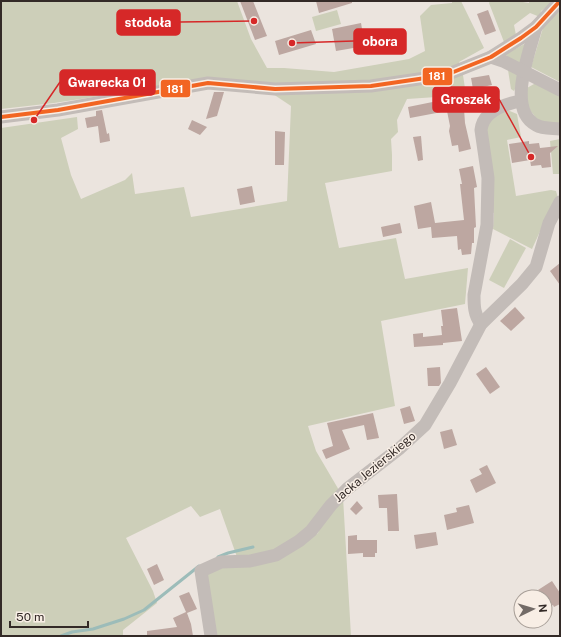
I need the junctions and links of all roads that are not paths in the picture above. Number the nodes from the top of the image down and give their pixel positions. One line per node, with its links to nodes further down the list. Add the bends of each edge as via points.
1 (560, 1): 2 (street)
2 (536, 27): 3 (street); 4 (street)
3 (491, 56): 4 (street); 7 (street, via 446,75 371,86 275,89 208,83 58,110)
4 (524, 71): 5 (street); 6 (street)
5 (560, 90)
6 (520, 101): 8 (street, via 526,115 536,125); 10 (street, via 500,107 482,123 488,178 488,218 474,295 477,319)
7 (1, 117)
8 (560, 128)
9 (560, 202): 10 (street, via 549,223 536,267)
10 (481, 324): 11 (street, Jacka Jezierskiego, via 425,425 347,489 300,541 276,555 250,561 221,562 201,571)
11 (211, 636)

